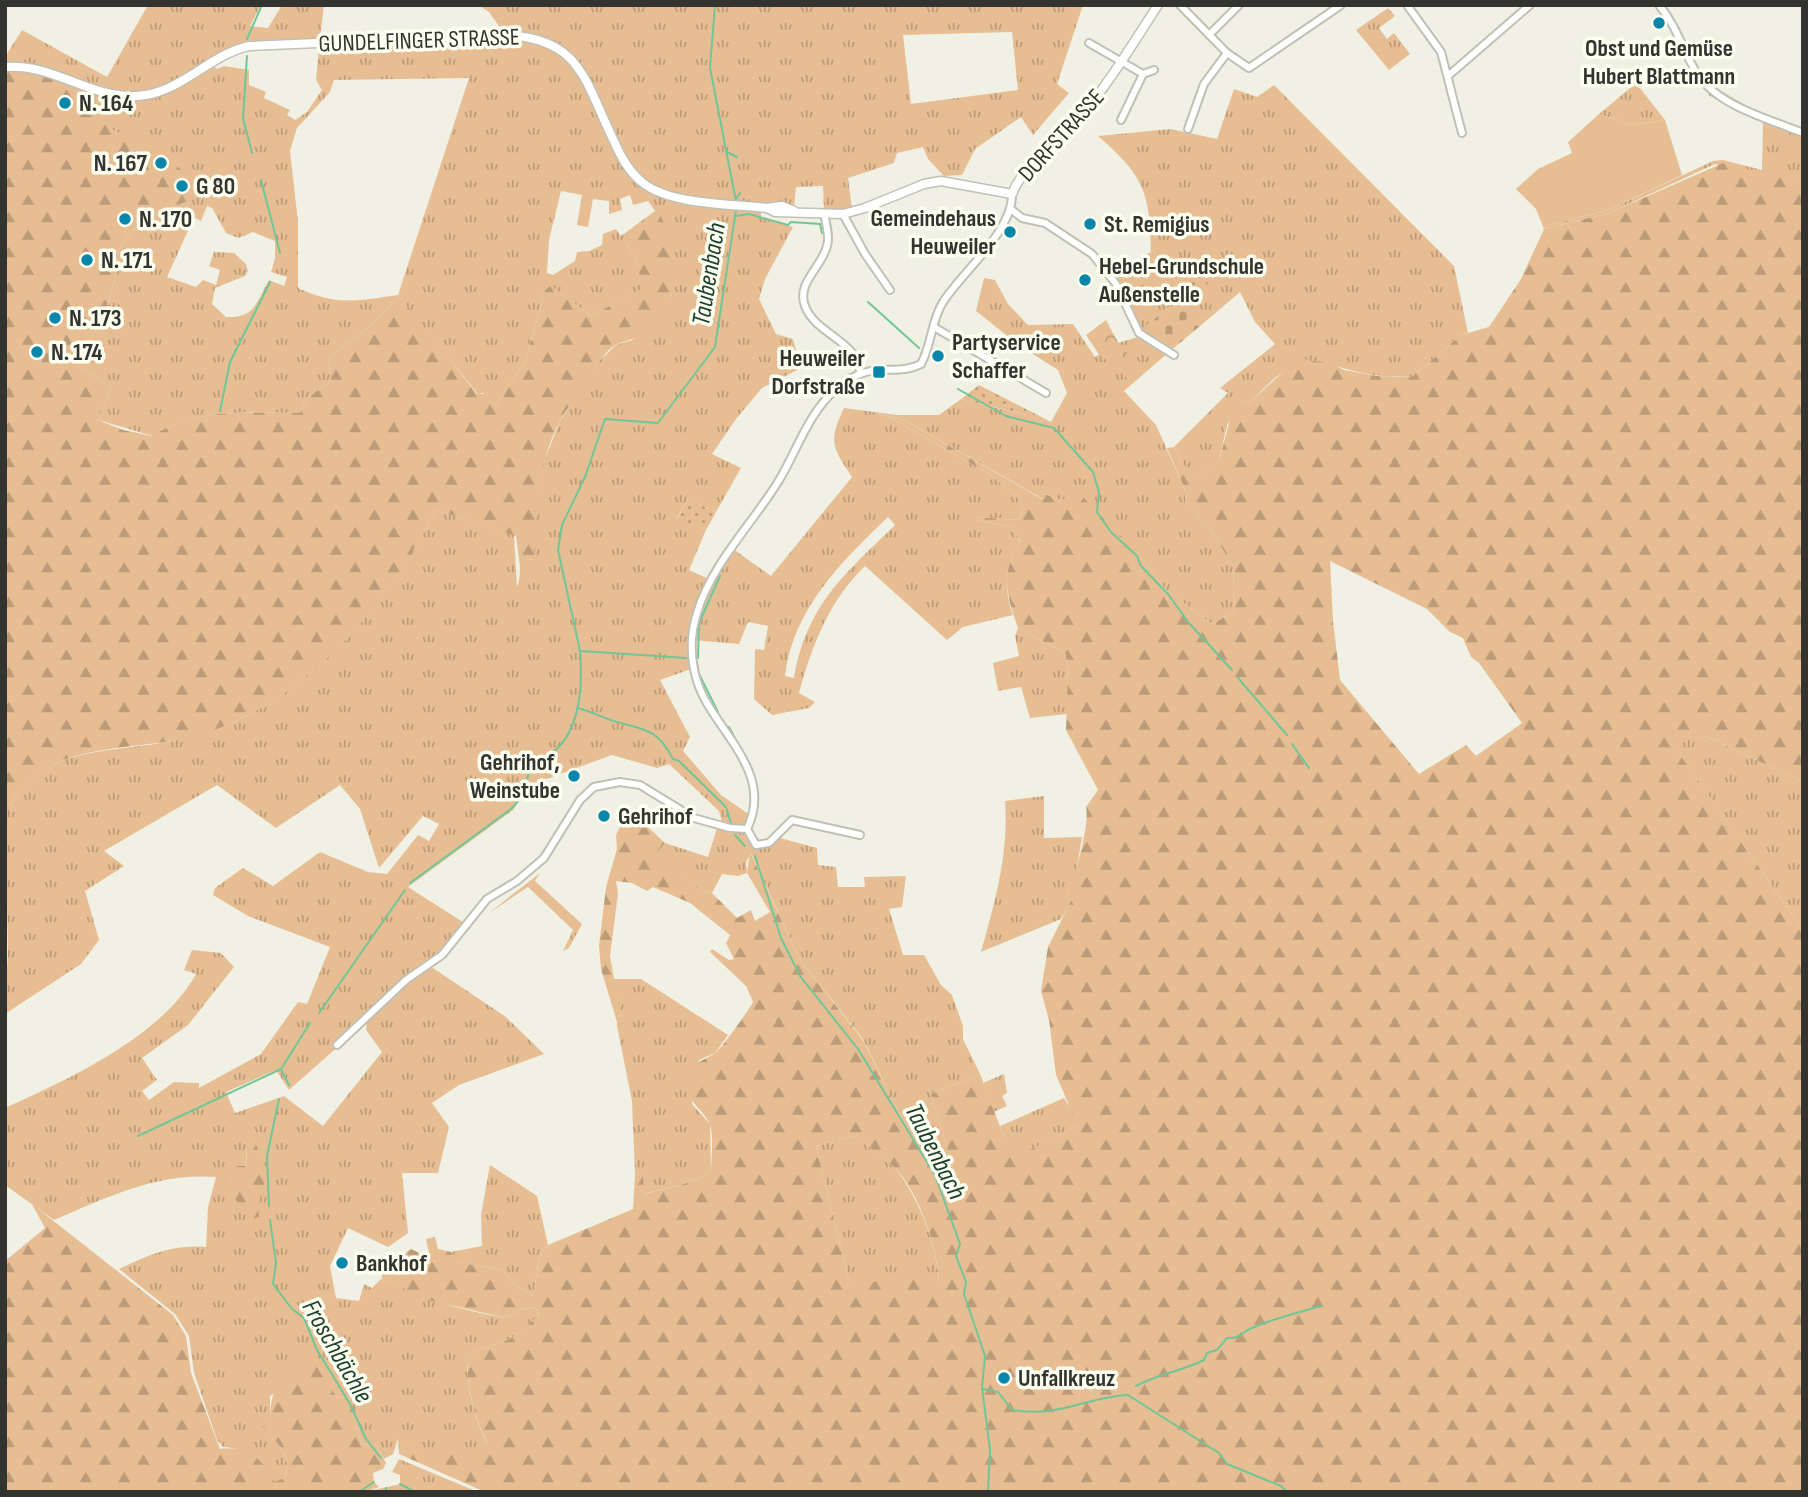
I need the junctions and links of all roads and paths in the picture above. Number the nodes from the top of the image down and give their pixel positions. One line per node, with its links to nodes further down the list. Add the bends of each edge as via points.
1 (1158, 5): 11 (street, DORFSTRASSE)
2 (1180, 5): 8 (street)
3 (1239, 5): 8 (street)
4 (1341, 5): 10 (street, via 1250,68)
5 (1407, 5): 15 (street, via 1441,52)
6 (1530, 5): 15 (street)
7 (1659, 5): 19 (street, via 1708,87 1730,102)
8 (1209, 35): 10 (street)
9 (1089, 43): 11 (street, DORFSTRASSE)
10 (1227, 52): 17 (street, via 1204,84)
11 (1121, 61): 14 (street); 20 (street, DORFSTRASSE, via 1074,125 1022,175)
12 (5, 67): 22 (street, GUNDELFINGER STRASSE, via 37,67 100,93 139,96 164,90 215,59 249,46 503,34 533,37 556,46 583,75 622,158 643,183 672,197)
13 (1154, 71): 14 (street)
14 (1143, 74): 16 (street)
15 (1448, 76): 18 (street)
16 (1121, 120)
17 (1188, 129)
18 (1462, 133)
19 (1803, 133)
20 (1012, 194): 21 (street, DORFSTRASSE); 23 (street, GUNDELFINGER STRASSE, via 931,182)
21 (1012, 210): 25 (street, DORFSTRASSE, via 941,306); 26 (street, via 1022,218 1045,223 1092,254 1116,284 1139,333)
22 (824, 214): 23 (street, GUNDELFINGER STRASSE); 27 (street, via 827,246 804,288 804,304 811,316 856,356)
23 (843, 214): 24 (street)
24 (890, 290)
25 (934, 327): 27 (street, DORFSTRASSE, via 921,364); 28 (street)
26 (1174, 355)
27 (860, 372): 29 (street, via 836,388 819,409 780,480 711,580 696,614 692,660 702,696 746,765 754,808)
28 (1046, 393)
29 (747, 829): 30 (street, via 756,845 769,843 792,820); 31 (street, via 694,818 640,785 620,782 594,787 580,800 544,858 488,899 442,955 406,980)
30 (860, 835)
31 (337, 1045)

